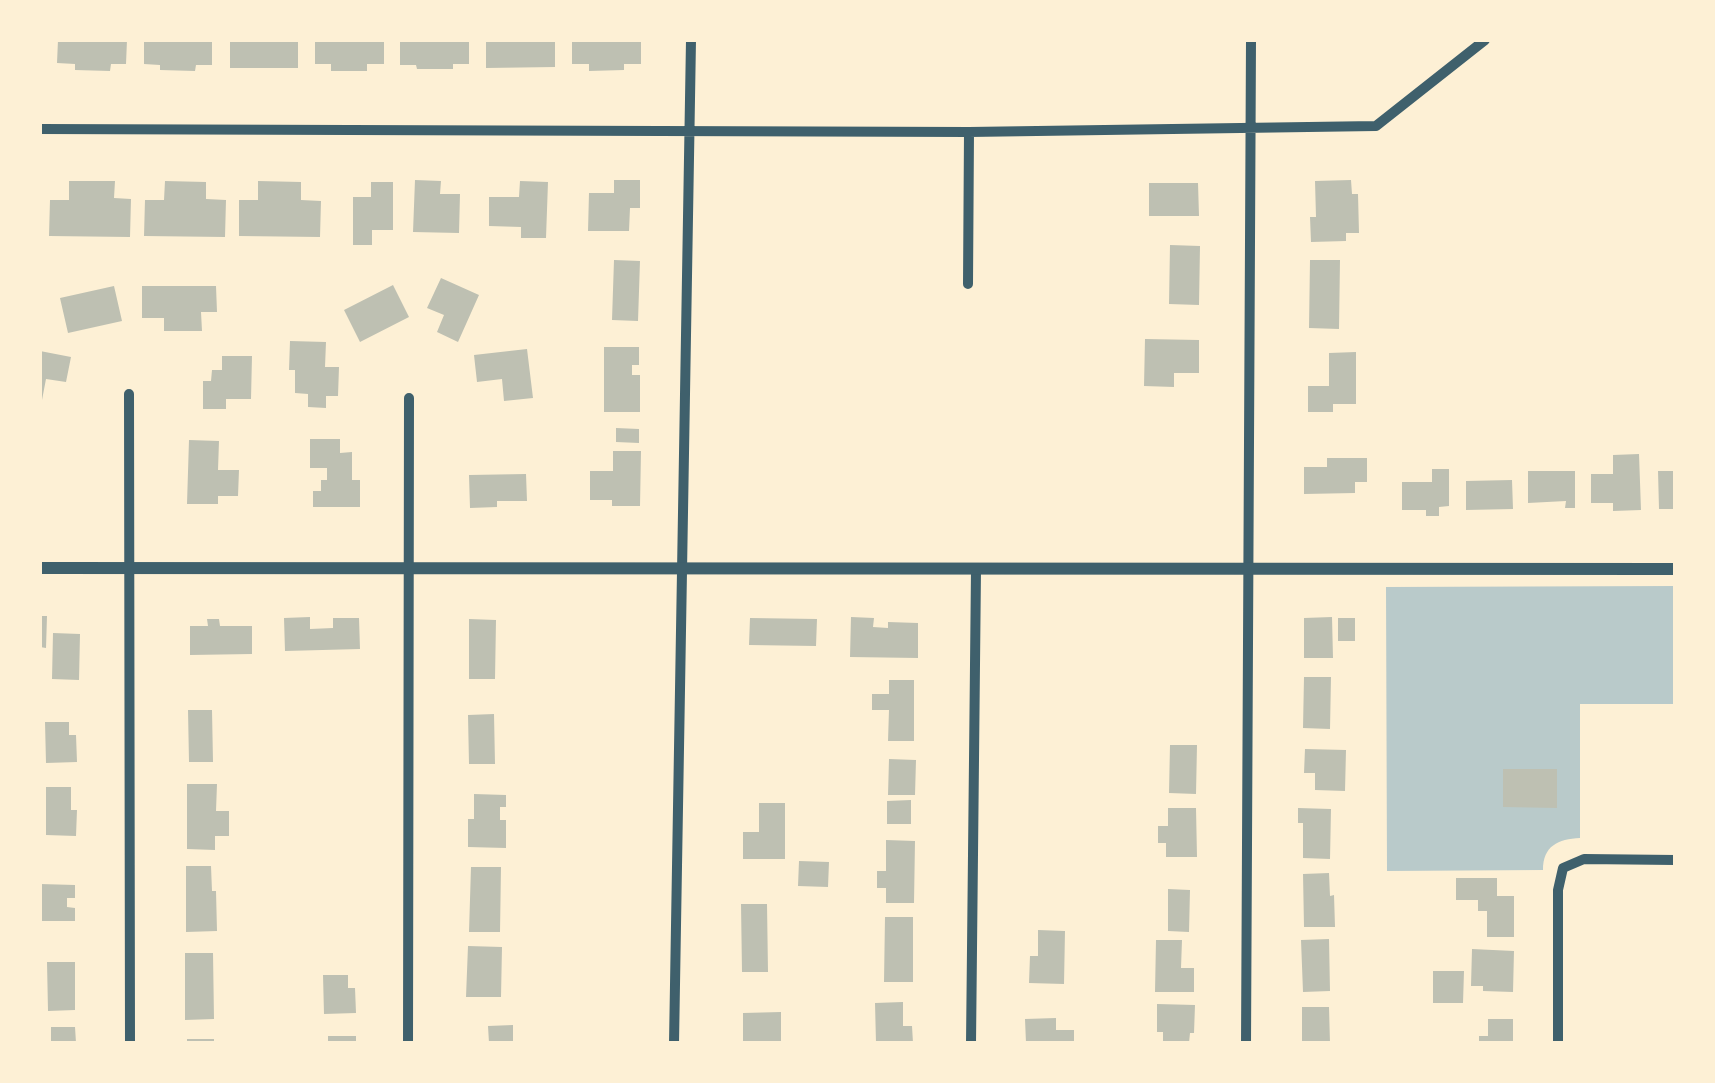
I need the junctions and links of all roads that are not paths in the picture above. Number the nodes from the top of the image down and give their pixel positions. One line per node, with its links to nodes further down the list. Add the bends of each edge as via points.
1 (691, 40): 6 (street)
2 (1251, 40): 4 (street)
3 (1485, 40): 4 (street, via 1376,126)
4 (1250, 128): 7 (street); 17 (street)
5 (40, 129): 6 (street)
6 (690, 130): 7 (street); 15 (street)
7 (969, 132): 8 (street)
8 (968, 284)
9 (128, 394): 12 (street)
10 (409, 398): 13 (street)
11 (40, 568): 12 (street)
12 (129, 569): 13 (street); 19 (street)
13 (409, 569): 15 (street); 20 (street)
14 (1675, 569): 17 (street)
15 (682, 570): 16 (street); 21 (street)
16 (976, 570): 17 (street); 22 (street)
17 (1247, 571): 23 (street)
18 (1675, 860): 24 (street, via 1584,859 1563,868)
19 (130, 1043)
20 (408, 1043)
21 (674, 1043)
22 (971, 1043)
23 (1246, 1043)
24 (1558, 1043)

